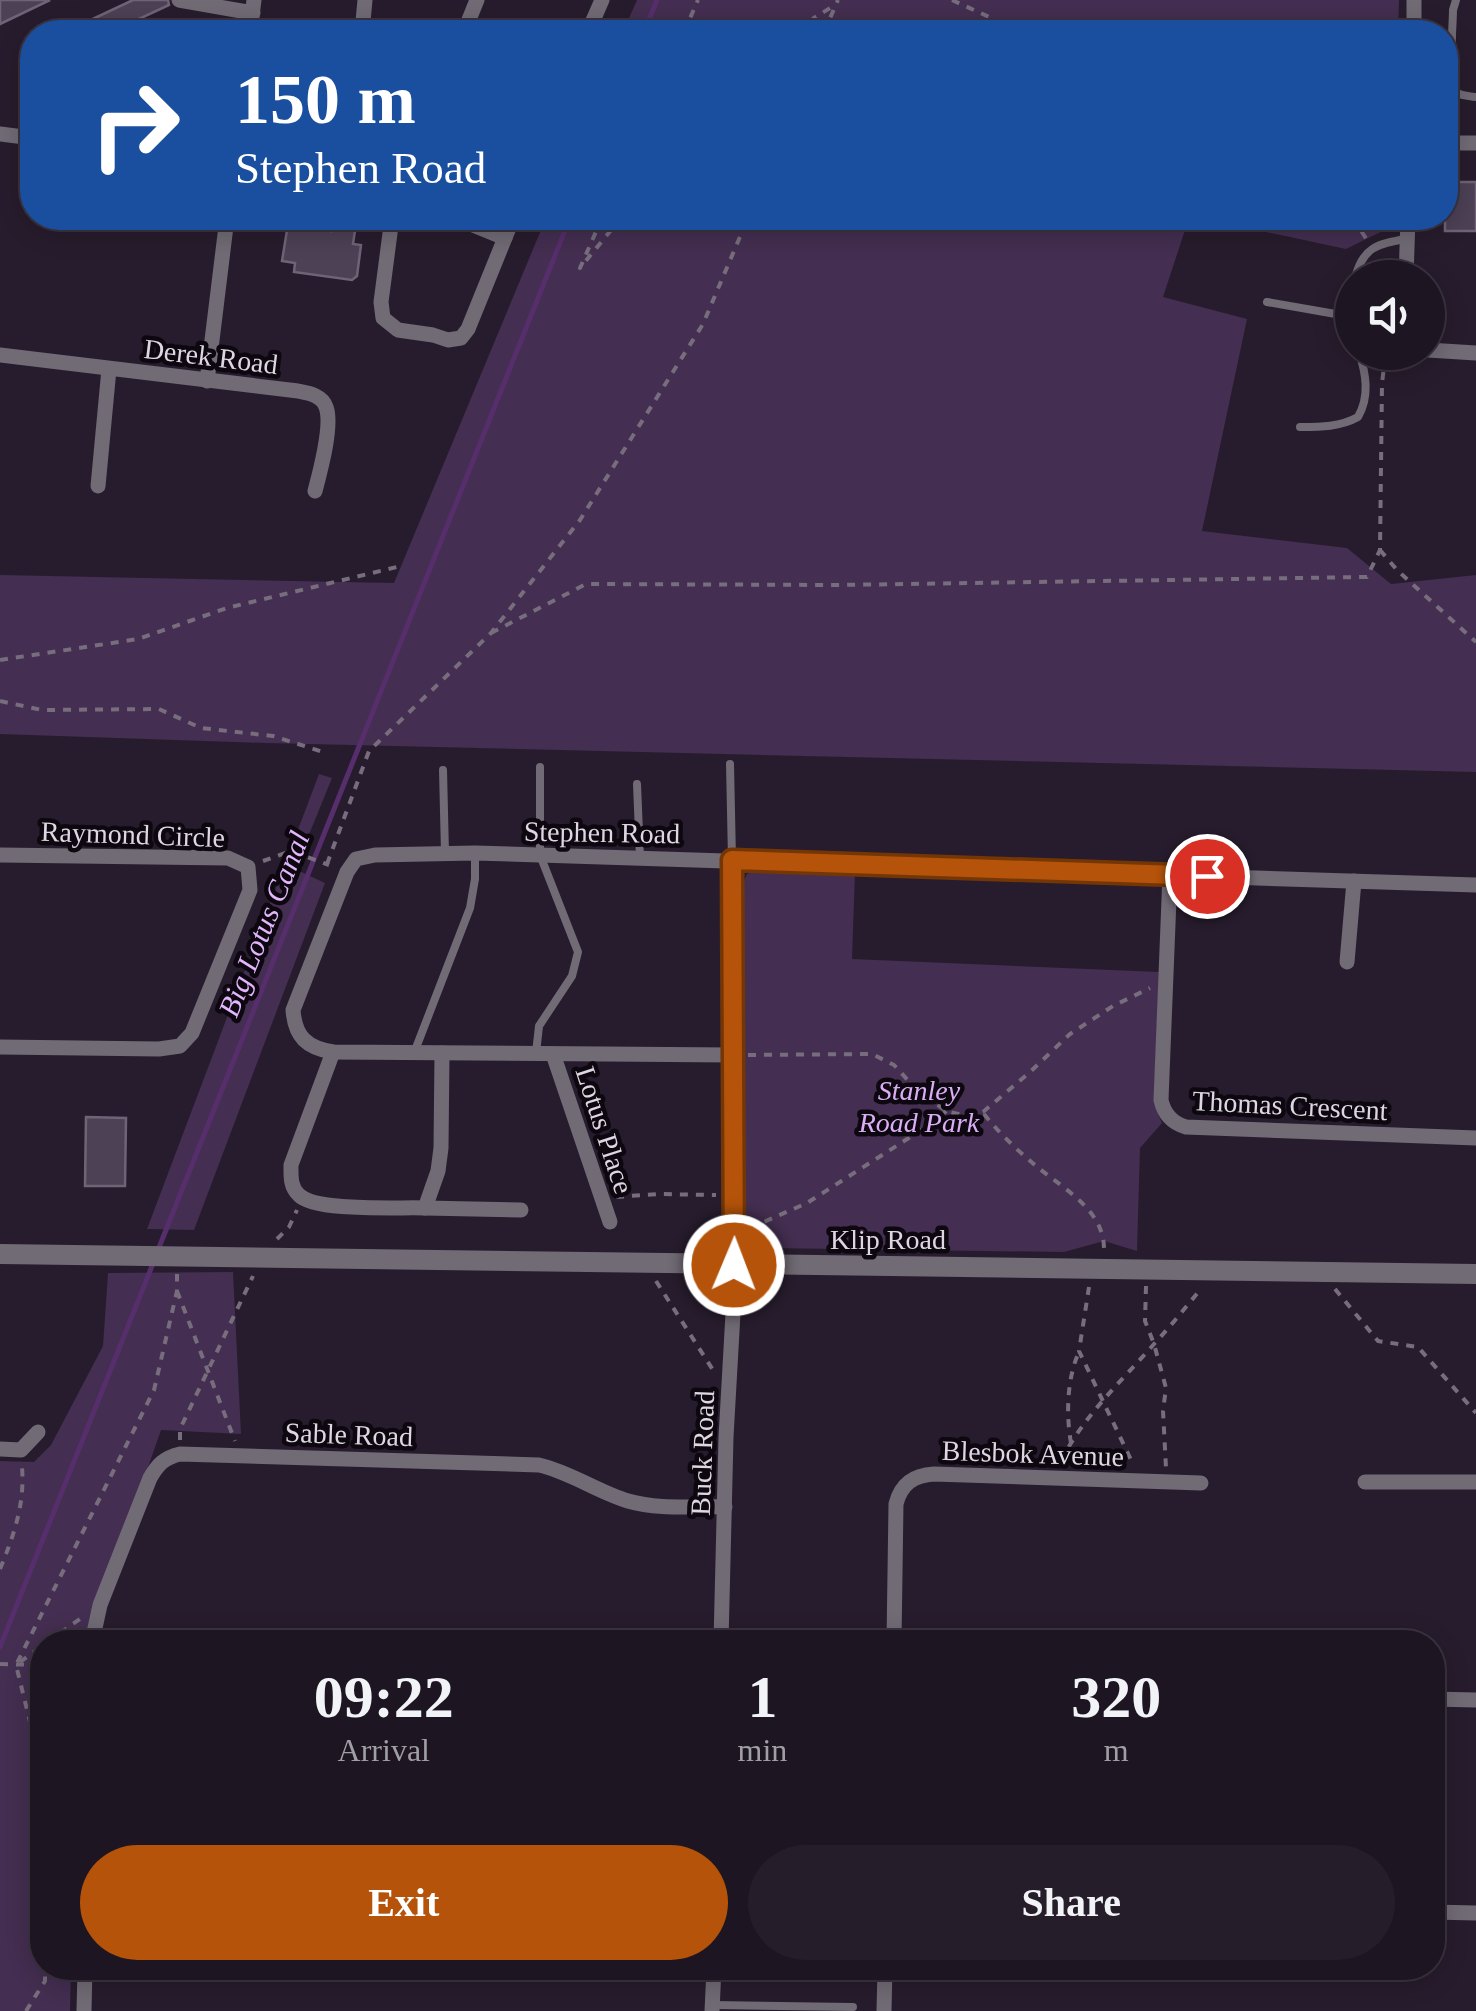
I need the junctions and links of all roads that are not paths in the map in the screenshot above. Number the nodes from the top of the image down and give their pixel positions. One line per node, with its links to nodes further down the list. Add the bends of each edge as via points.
1 (179, 0): 2 (street)
2 (254, 6)
3 (226, 230): 19 (street)
4 (390, 230): 8 (street, via 384,318 392,328 448,340 468,329)
5 (485, 230): 8 (street)
6 (508, 230): 8 (street)
7 (1407, 230): 9 (street)
8 (505, 238)
9 (1407, 239): 10 (lane, via 1372,248); 11 (street)
10 (1361, 260)
11 (1406, 260)
12 (1267, 302): 13 (lane)
13 (1335, 314)
14 (1445, 351): 15 (street)
15 (1476, 352)
16 (0, 355): 17 (street, Derek Road)
17 (109, 369): 19 (street, Derek Road); 21 (street)
18 (1364, 370): 20 (lane, via 1366,396 1358,417)
19 (207, 381): 22 (street, Derek Road, via 320,398 327,419)
20 (1300, 428)
21 (98, 486)
22 (315, 491)
23 (730, 764): 32 (lane)
24 (540, 767): 30 (lane)
25 (442, 770): 27 (lane)
26 (637, 784): 31 (lane)
27 (444, 853): 28 (street, Stephen Road); 38 (street, Stephen Road, via 376,855 356,859 348,872 293,1010 305,1042)
28 (475, 854): 30 (street, Stephen Road); 40 (lane, via 470,908)
29 (0, 855): 37 (street, Raymond Circle, via 228,858 248,867 250,890 192,1033 180,1046)
30 (540, 855): 31 (street, Stephen Road); 41 (lane, via 578,952 572,976 539,1026)
31 (640, 858): 32 (street, Stephen Road)
32 (732, 860): 33 (street, Stephen Road); 43 (street, Buck Road)
33 (1170, 874): 34 (street, Stephen Road); 44 (street, Thomas Crescent, via 1161,1100 1172,1120 1186,1127)
34 (1354, 880): 35 (street, Stephen Road); 36 (street)
35 (1476, 884)
36 (1347, 962)
37 (0, 1047)
38 (333, 1052): 40 (street); 45 (street, via 291,1166 294,1191 318,1206)
39 (442, 1052): 40 (street); 41 (street); 45 (street, via 442,1148)
40 (414, 1053)
41 (536, 1053): 42 (street)
42 (553, 1054): 43 (street); 47 (street, Lotus Place)
43 (740, 1055): 49 (street, Buck Road)
44 (1476, 1138)
45 (425, 1208): 46 (street)
46 (521, 1210)
47 (610, 1222)
48 (0, 1254): 49 (street, Klip Road)
49 (734, 1265): 50 (street, Klip Road); 56 (street, Buck Road)
50 (1476, 1274)
51 (38, 1432): 52 (street, via 20,1450)
52 (0, 1450)
53 (1365, 1482): 54 (street)
54 (1475, 1483)
55 (1201, 1484): 59 (street, Blesbok Avenue, via 924,1475 908,1482 896,1504)
56 (724, 1507): 57 (street, Sable Road, via 631,1502 539,1466 180,1454 167,1457 150,1478); 58 (street, Buck Road)
57 (95, 1630)
58 (721, 1630)
59 (894, 1630)
60 (1445, 1699): 61 (street)
61 (1476, 1700)
62 (1445, 1912): 63 (street)
63 (1476, 1913)
64 (85, 1980): 69 (street)
65 (714, 1980): 68 (street)
66 (885, 1980): 70 (street)
67 (854, 2007): 68 (lane)
68 (713, 2008)
69 (84, 2011)
70 (884, 2011)

